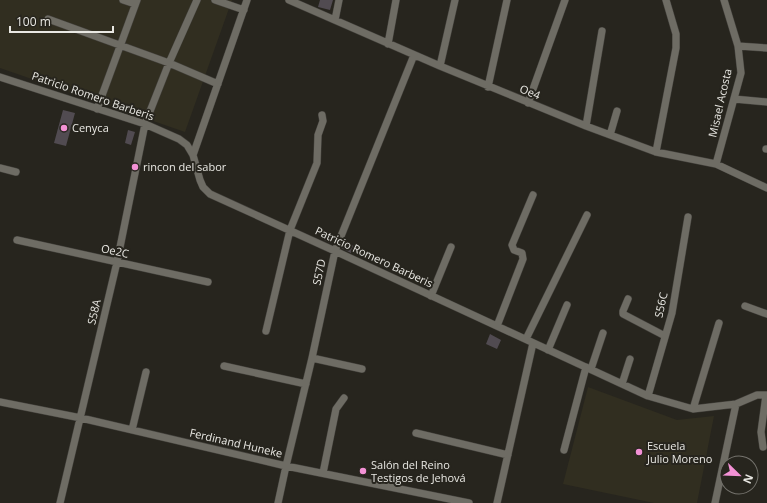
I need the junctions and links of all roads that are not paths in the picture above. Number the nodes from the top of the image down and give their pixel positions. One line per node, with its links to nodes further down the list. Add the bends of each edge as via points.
1 (122, 0): 13 (street)
2 (197, 0): 23 (street, S58A)
3 (215, 0): 14 (street)
4 (247, 0): 14 (street)
5 (289, 0): 16 (street, Oe4)
6 (339, 0): 16 (street)
7 (396, 0): 18 (street)
8 (455, 0): 24 (street)
9 (507, 0): 27 (street)
10 (564, 0): 30 (street)
11 (666, 0): 37 (street, via 676,34 676,48)
12 (724, 0): 20 (street, Misael Acosta)
13 (136, 2): 19 (street)
14 (244, 10): 26 (street)
15 (48, 19): 19 (street)
16 (335, 20): 18 (street, Oe4)
17 (602, 31): 35 (street)
18 (388, 44): 22 (street, Oe4)
19 (120, 45): 23 (street); 31 (street)
20 (738, 46): 21 (street); 28 (street, Misael Acosta, via 741,73)
21 (767, 48)
22 (414, 55): 24 (street, Oe4); 49 (street, S57D)
23 (169, 62): 26 (street); 34 (street, S58A)
24 (440, 66): 27 (street, Oe4)
25 (0, 76): 31 (street, Patricio Romero Barberis)
26 (218, 84): 38 (street)
27 (488, 87): 30 (street, Oe4)
28 (734, 99): 29 (street); 39 (street, Misael Acosta)
29 (767, 102)
30 (528, 103): 35 (street, Oe4)
31 (97, 108): 34 (street, Patricio Romero Barberis)
32 (617, 111): 36 (street)
33 (322, 114): 46 (street, via 317,163)
34 (145, 124): 38 (street, Patricio Romero Barberis, via 179,139); 50 (street, S58A)
35 (586, 126): 36 (street, Oe4)
36 (610, 135): 37 (street, Oe4)
37 (656, 152): 39 (street, Oe4)
38 (193, 155): 46 (street, Patricio Romero Barberis, via 203,187 210,194)
39 (716, 164): 42 (street, Oe4)
40 (0, 168): 41 (street)
41 (16, 172)
42 (767, 188)
43 (533, 196): 58 (street, via 512,245 514,250 522,253 523,259)
44 (587, 215): 62 (street)
45 (688, 218): 61 (street, S56C, via 672,313)
46 (290, 230): 49 (street, Patricio Romero Barberis); 59 (street)
47 (17, 240): 50 (street, Oe2C)
48 (451, 247): 52 (street)
49 (335, 251): 52 (street, Patricio Romero Barberis); 65 (street, S57D)
50 (117, 262): 51 (street, Oe2C); 79 (street, S58A)
51 (208, 282)
52 (431, 296): 58 (street, Patricio Romero Barberis)
53 (628, 298): 61 (street, via 624,314)
54 (568, 305): 64 (street)
55 (745, 306): 56 (street)
56 (767, 314)
57 (719, 323): 78 (street)
58 (497, 326): 62 (street, Patricio Romero Barberis)
59 (266, 331)
60 (603, 333): 68 (street)
61 (665, 336): 74 (street, S56C)
62 (526, 340): 63 (street, Patricio Romero Barberis)
63 (533, 343): 64 (street, Patricio Romero Barberis); 84 (street)
64 (548, 350): 68 (street, Patricio Romero Barberis)
65 (312, 358): 69 (street); 71 (street, S57D)
66 (630, 359): 72 (street)
67 (224, 366): 71 (street)
68 (588, 368): 72 (street, Patricio Romero Barberis); 83 (street)
69 (362, 369)
70 (146, 372): 80 (street)
71 (306, 384): 85 (street, S57D)
72 (622, 384): 74 (street, Patricio Romero Barberis)
73 (766, 395): 77 (street, Patricio Romero Barberis, via 757,395); 82 (street, via 761,432)
74 (648, 396): 78 (street, Patricio Romero Barberis)
75 (344, 398): 86 (street, via 336,409)
76 (0, 402): 79 (street, Ferdinand Huneke)
77 (736, 404): 78 (street, Patricio Romero Barberis); 91 (street)
78 (693, 409)
79 (81, 418): 80 (street, Ferdinand Huneke); 87 (street, S58A)
80 (132, 430): 85 (street, Ferdinand Huneke)
81 (416, 433): 84 (street)
82 (763, 447)
83 (564, 450)
84 (508, 455): 90 (street)
85 (286, 466): 86 (street, Ferdinand Huneke); 88 (street, S57D)
86 (323, 473): 89 (street, Ferdinand Huneke)
87 (60, 503)
88 (278, 503)
89 (469, 503)
90 (497, 503)
91 (715, 503)

